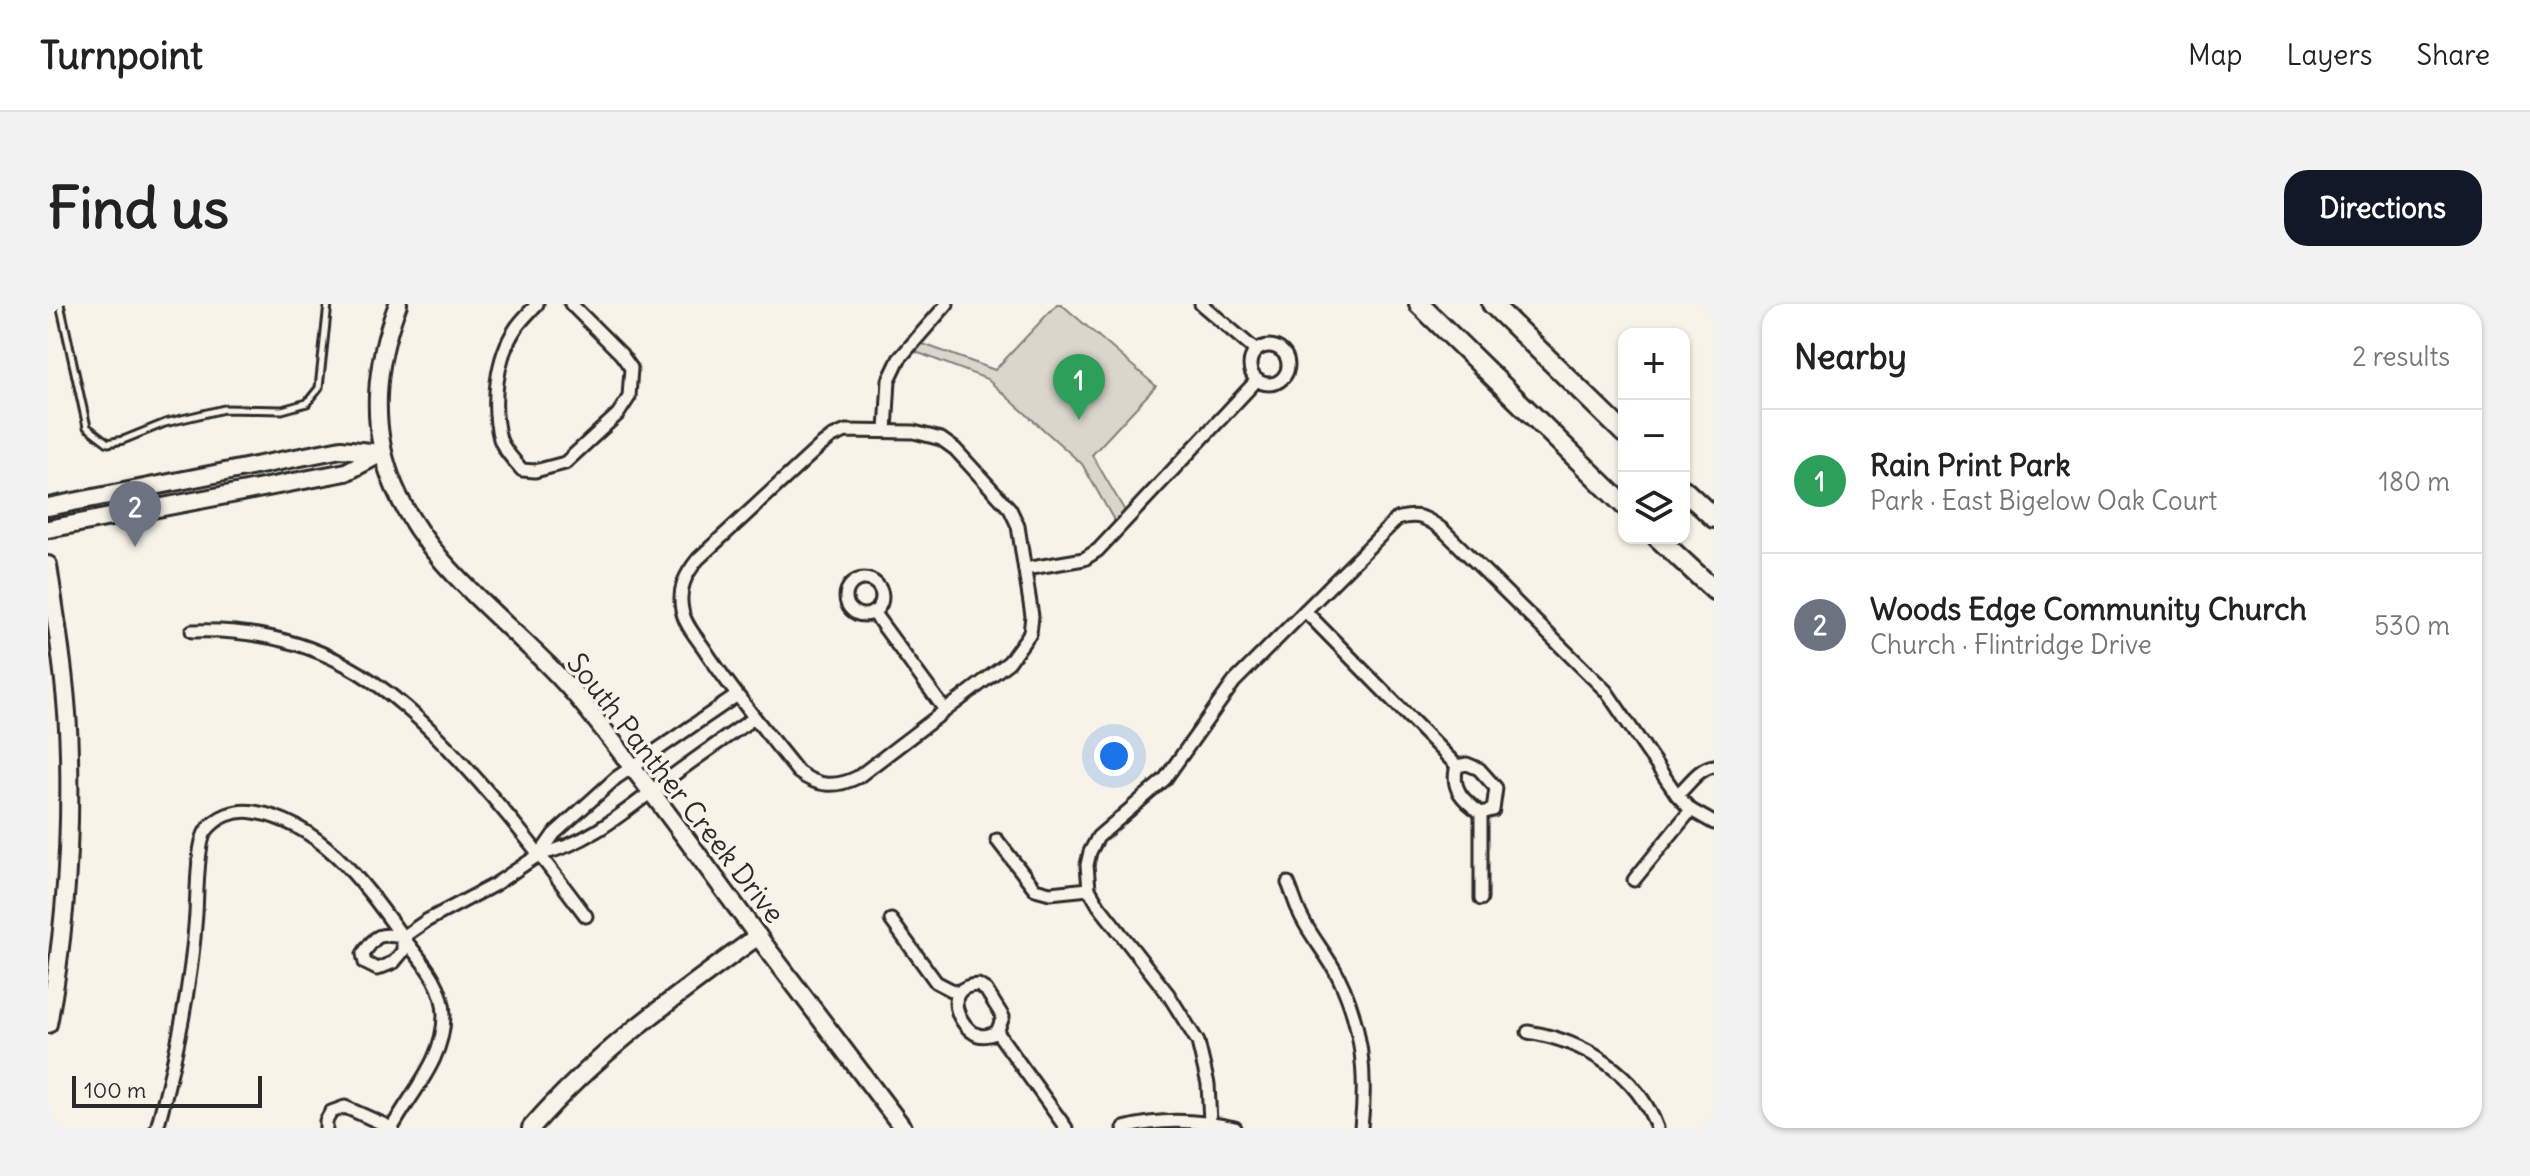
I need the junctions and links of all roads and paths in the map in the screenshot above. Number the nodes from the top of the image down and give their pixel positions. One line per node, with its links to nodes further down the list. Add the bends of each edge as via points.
1 (60, 304): 2 (lane, via 87,427 108,443 224,409 282,410 307,403 319,388)
2 (328, 304)
3 (398, 304): 14 (street, South Panther Creek Drive, via 377,393)
4 (537, 304): 5 (street, via 516,328 506,350 496,403 508,454 522,470 535,471 565,463 629,397 631,368)
5 (571, 304)
6 (947, 304): 13 (street, via 899,359 889,380)
7 (1201, 304): 10 (street)
8 (1419, 304): 16 (main road)
9 (1492, 304): 12 (main road)
10 (1255, 350): 11 (street, via 1249,363); 11 (street, via 1278,348 1288,367 1276,383)
11 (1257, 380): 22 (street, via 1098,550 1084,559)
12 (1618, 427)
13 (886, 431): 22 (street, via 941,439 975,471 1010,509); 27 (street, via 846,431 832,437 688,572 682,586 683,615)
14 (382, 453): 17 (street, via 341,449); 19 (street, via 346,472); 32 (street, South Panther Creek Drive, via 407,512 433,550 563,680)
15 (1690, 496): 18 (main road)
16 (1618, 499)
17 (48, 507)
18 (1714, 518)
19 (48, 529)
20 (1664, 544): 23 (main road)
21 (48, 565): 49 (street, via 69,752 66,894)
22 (1025, 569): 28 (street, via 1030,633 1009,662)
23 (1714, 590)
24 (1305, 611): 30 (street); 34 (street, via 1384,529 1413,514 1426,517 1606,691); 42 (street, via 1234,682 1165,779 1098,837 1087,865)
25 (873, 612): 28 (street)
26 (192, 631): 39 (street, via 285,640 367,676 433,731)
27 (736, 696): 29 (street); 32 (street)
28 (945, 710): 29 (street, via 858,777 827,785 798,772)
29 (754, 718): 33 (street)
30 (1457, 766): 36 (street, via 1457,789); 36 (street, via 1479,769 1496,788 1493,810)
31 (1714, 766): 34 (street, via 1702,770)
32 (633, 768): 33 (street, South Panther Creek Drive); 39 (street, via 554,834)
33 (651, 793): 39 (street, via 563,850); 46 (street, South Panther Creek Drive)
34 (1677, 795): 35 (street)
35 (1691, 810): 37 (street); 40 (street)
36 (1481, 813): 43 (street)
37 (1712, 819)
38 (997, 840): 42 (street, via 1035,889)
39 (540, 854): 44 (street); 47 (street)
40 (1634, 880)
41 (1288, 883): 61 (street, via 1352,1011 1365,1088)
42 (1089, 889): 52 (street, via 1198,1042)
43 (1481, 899)
44 (586, 916)
45 (891, 920): 48 (street, via 936,982)
46 (758, 936): 56 (street, via 604,1052); 57 (street, South Panther Creek Drive)
47 (403, 937): 53 (street, via 309,832 287,820 246,810 226,814 204,832 191,972); 55 (street, via 437,982 444,1025 438,1054)
48 (957, 993): 50 (street, via 955,1002 972,1031 980,1036); 50 (street, via 978,985 986,990 1003,1017)
49 (48, 1024)
50 (997, 1032): 58 (street)
51 (1528, 1032): 62 (street, via 1582,1047 1607,1062 1632,1086)
52 (1210, 1122): 59 (street); 60 (street)
53 (157, 1128)
54 (326, 1128): 55 (street, via 331,1112 345,1107)
55 (392, 1128)
56 (531, 1128)
57 (903, 1128)
58 (1066, 1128)
59 (1124, 1128)
60 (1235, 1128)
61 (1361, 1128)
62 (1657, 1128)

